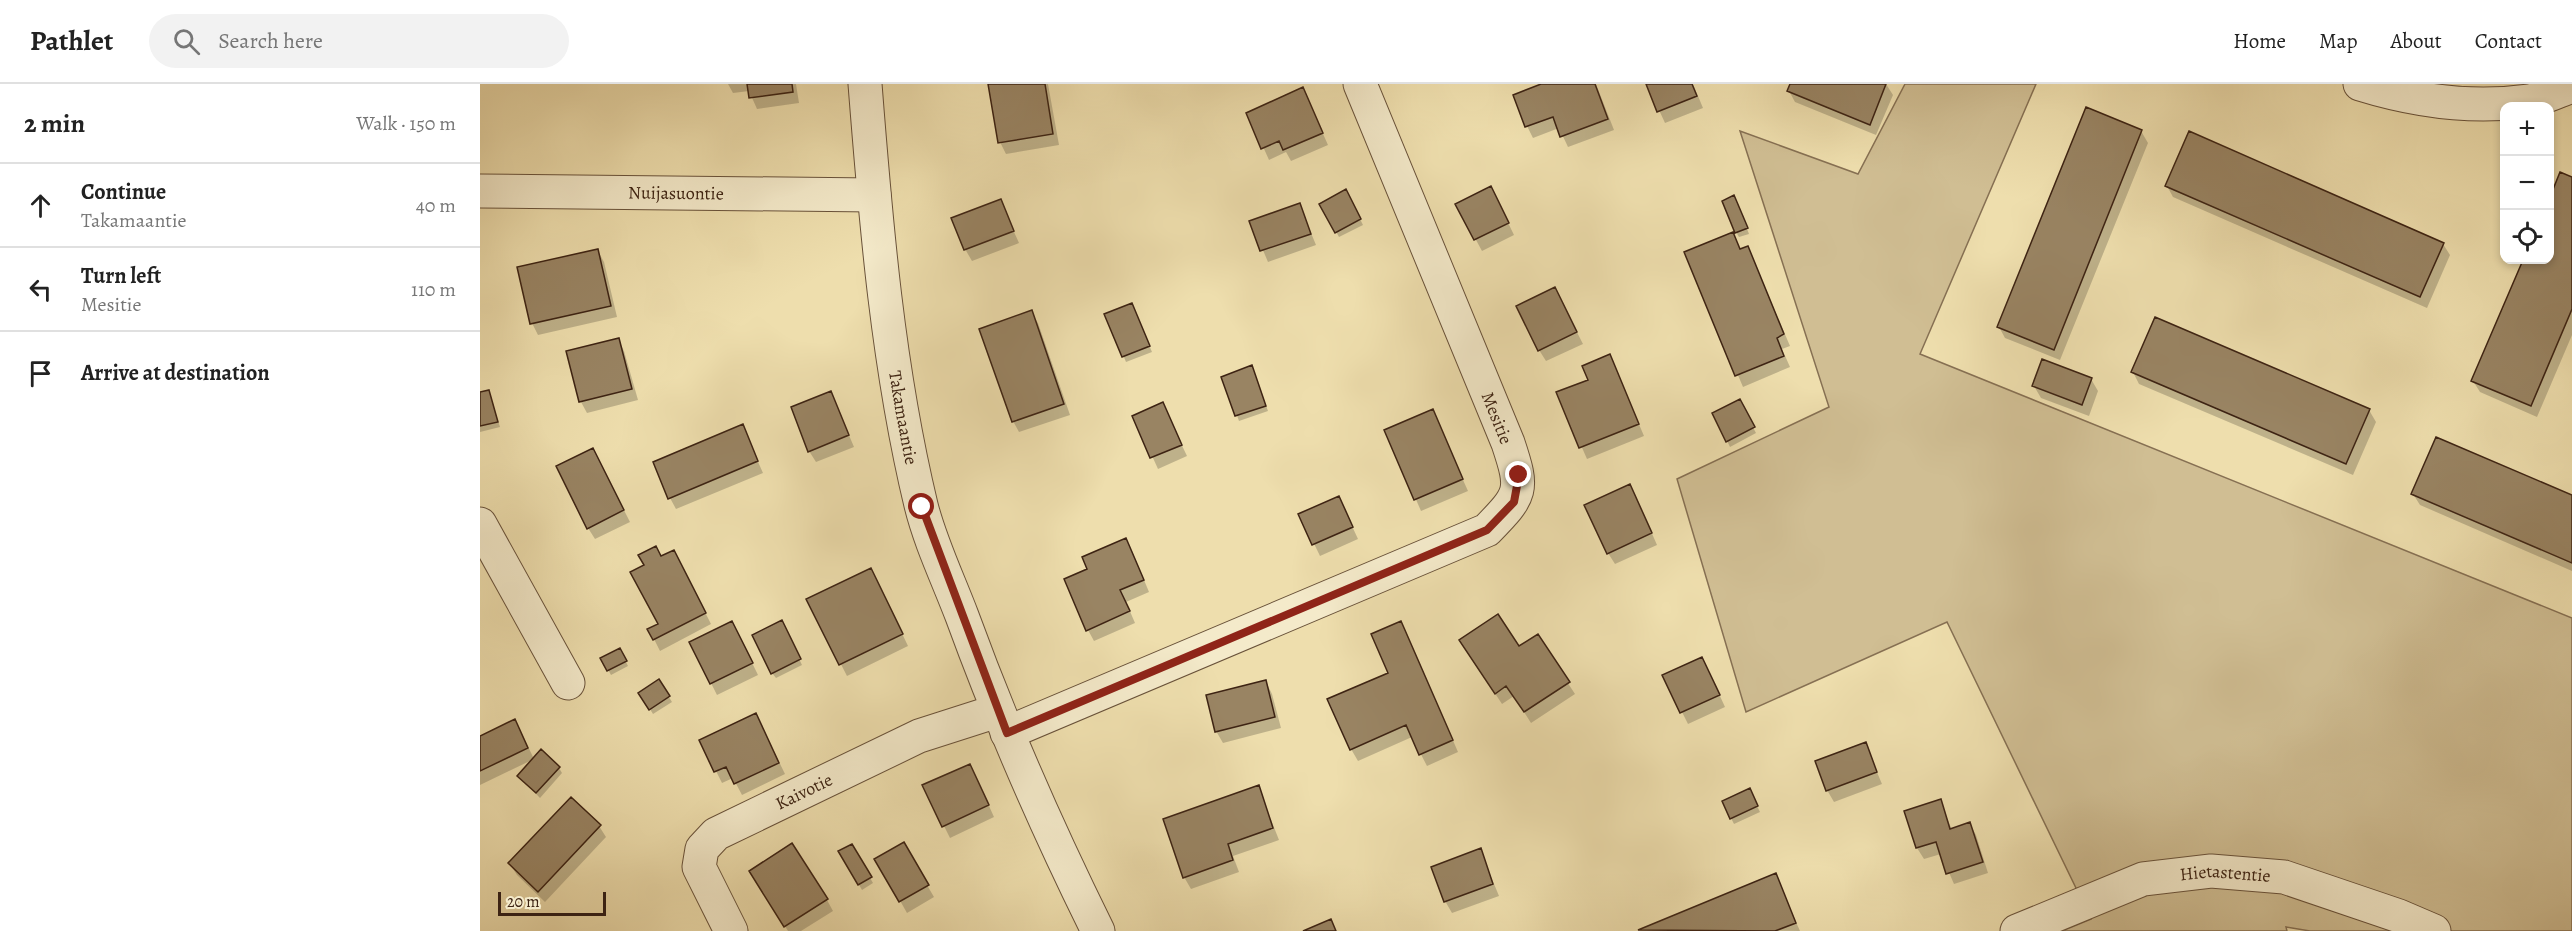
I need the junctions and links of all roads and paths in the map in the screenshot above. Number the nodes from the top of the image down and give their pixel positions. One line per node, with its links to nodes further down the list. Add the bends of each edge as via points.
1 (865, 84): 6 (street, Takamaantie)
2 (1360, 84): 9 (street, Mesitie, via 1508,443 1519,475 1514,502 1487,530)
3 (2360, 84): 4 (street, via 2394,95 2454,105 2530,101)
4 (2572, 86)
5 (480, 191): 6 (street, Nuijasuontie)
6 (874, 195): 9 (street, Takamaantie, via 894,367 922,507)
7 (480, 524): 8 (street)
8 (568, 683)
9 (1002, 722): 10 (street, Kaivotie, via 919,736 716,834 702,849 699,867); 11 (street, Takamaantie)
10 (731, 931)
11 (1098, 931)
12 (2017, 931): 13 (street, Hietastentie, via 2143,879 2211,871 2284,877)
13 (2434, 931)

